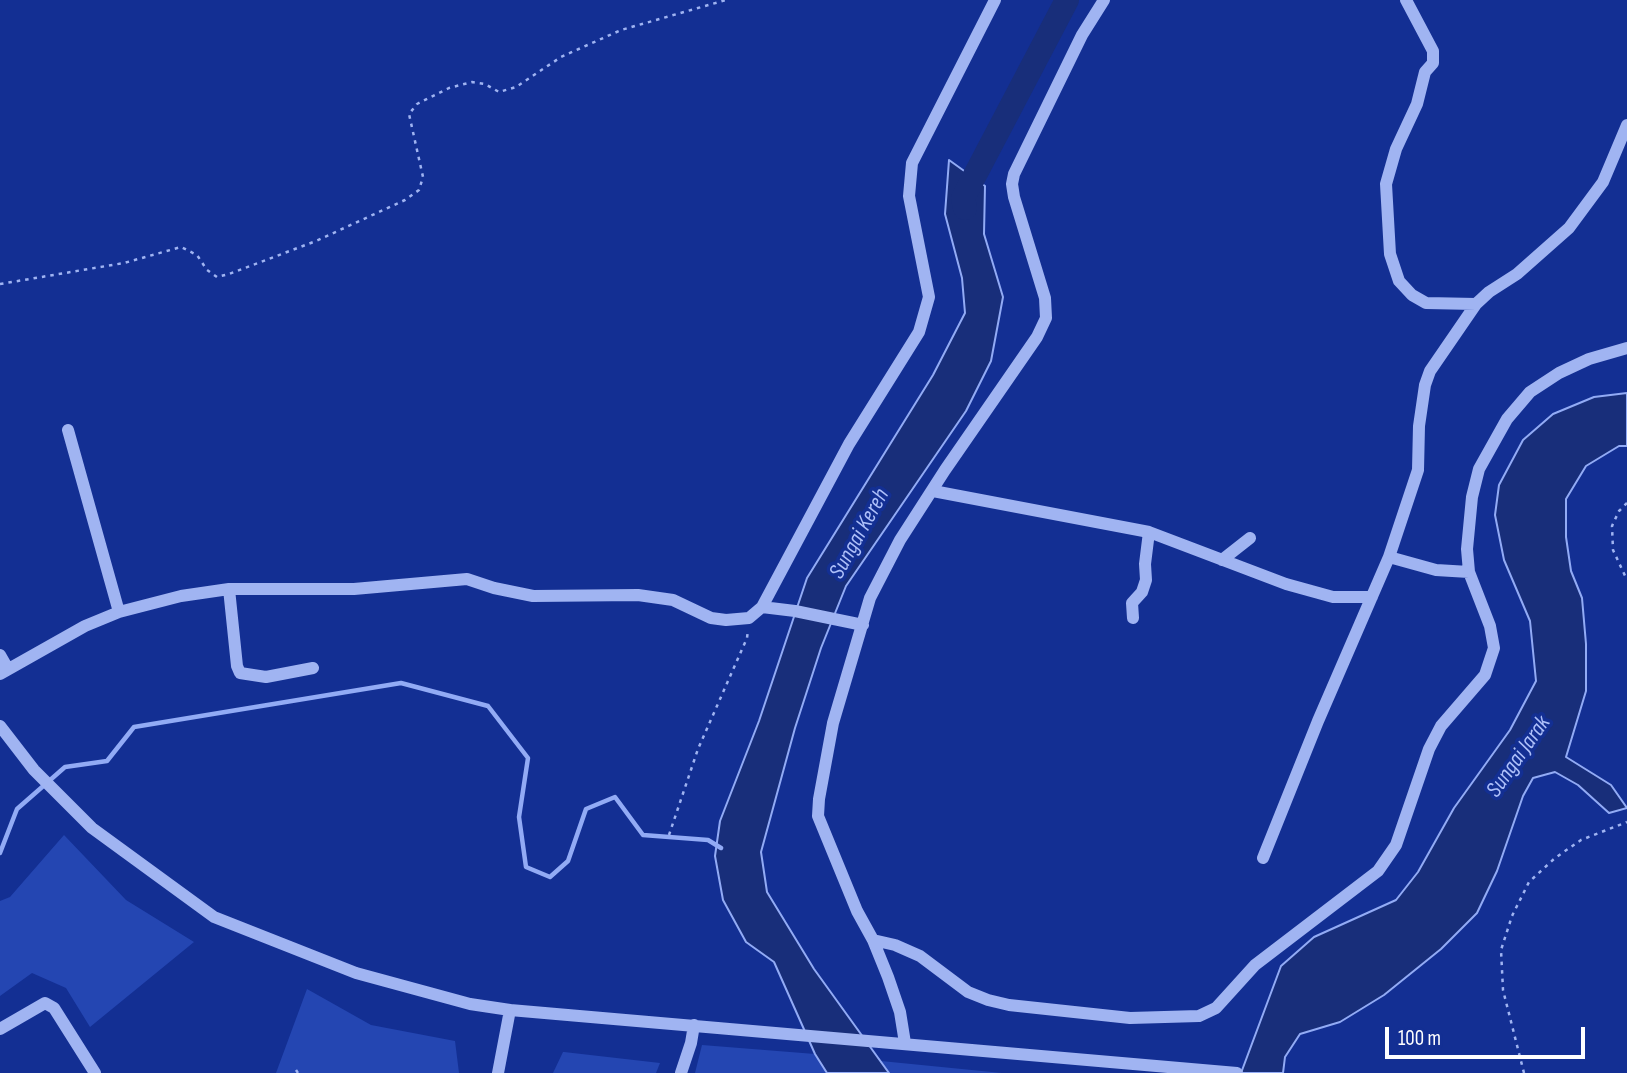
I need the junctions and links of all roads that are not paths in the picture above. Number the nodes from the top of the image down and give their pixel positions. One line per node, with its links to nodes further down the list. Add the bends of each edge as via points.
1 (995, 0): 16 (street, via 912,163 909,195 929,297 919,332 849,444)
2 (1104, 0): 8 (street, via 1082,35 1012,184 1045,298 1046,318)
3 (1406, 0): 5 (street, via 1433,51 1433,63 1425,72 1387,184 1390,254 1399,281 1412,295 1426,303)
4 (1627, 125): 5 (street, via 1603,182 1569,228)
5 (1476, 304): 11 (street, via 1430,371 1419,426 1418,470)
6 (1627, 348): 13 (street, via 1559,373 1530,392 1507,419 1479,469 1472,497)
7 (68, 430): 17 (street)
8 (933, 491): 9 (street); 19 (street, via 894,552)
9 (1149, 532): 12 (street); 18 (street, via 1146,580 1132,603)
10 (1250, 538): 12 (street)
11 (1389, 557): 13 (street, via 1436,570); 15 (street)
12 (1222, 560): 15 (street, via 1333,597)
13 (1469, 572): 25 (street, via 1494,648 1485,675 1441,726 1429,749 1396,845 1378,871 1255,965 1216,1008 1199,1016 1130,1017 1009,1005 968,992 920,956)
14 (229, 589): 16 (street, via 354,589 467,579 533,596 638,595 673,600 726,620 750,618); 17 (street); 21 (street, via 240,673 266,677)
15 (1372, 597): 24 (street)
16 (762, 607): 19 (street)
17 (119, 612): 22 (street)
18 (1133, 618)
19 (858, 624): 25 (street, via 833,723 818,816)
20 (0, 655): 22 (street)
21 (313, 668)
22 (4, 671)
23 (0, 726): 26 (street, via 34,770 92,828 214,916 356,973 470,1004)
24 (1263, 858)
25 (873, 940): 29 (street, via 900,1012)
26 (510, 1010): 27 (street); 32 (street)
27 (694, 1025): 29 (street); 33 (street)
28 (0, 1029): 31 (street, via 45,1003 54,1008)
29 (901, 1043): 30 (street)
30 (1229, 1072): 34 (street)
31 (95, 1073)
32 (498, 1073)
33 (681, 1073)
34 (1237, 1073)

